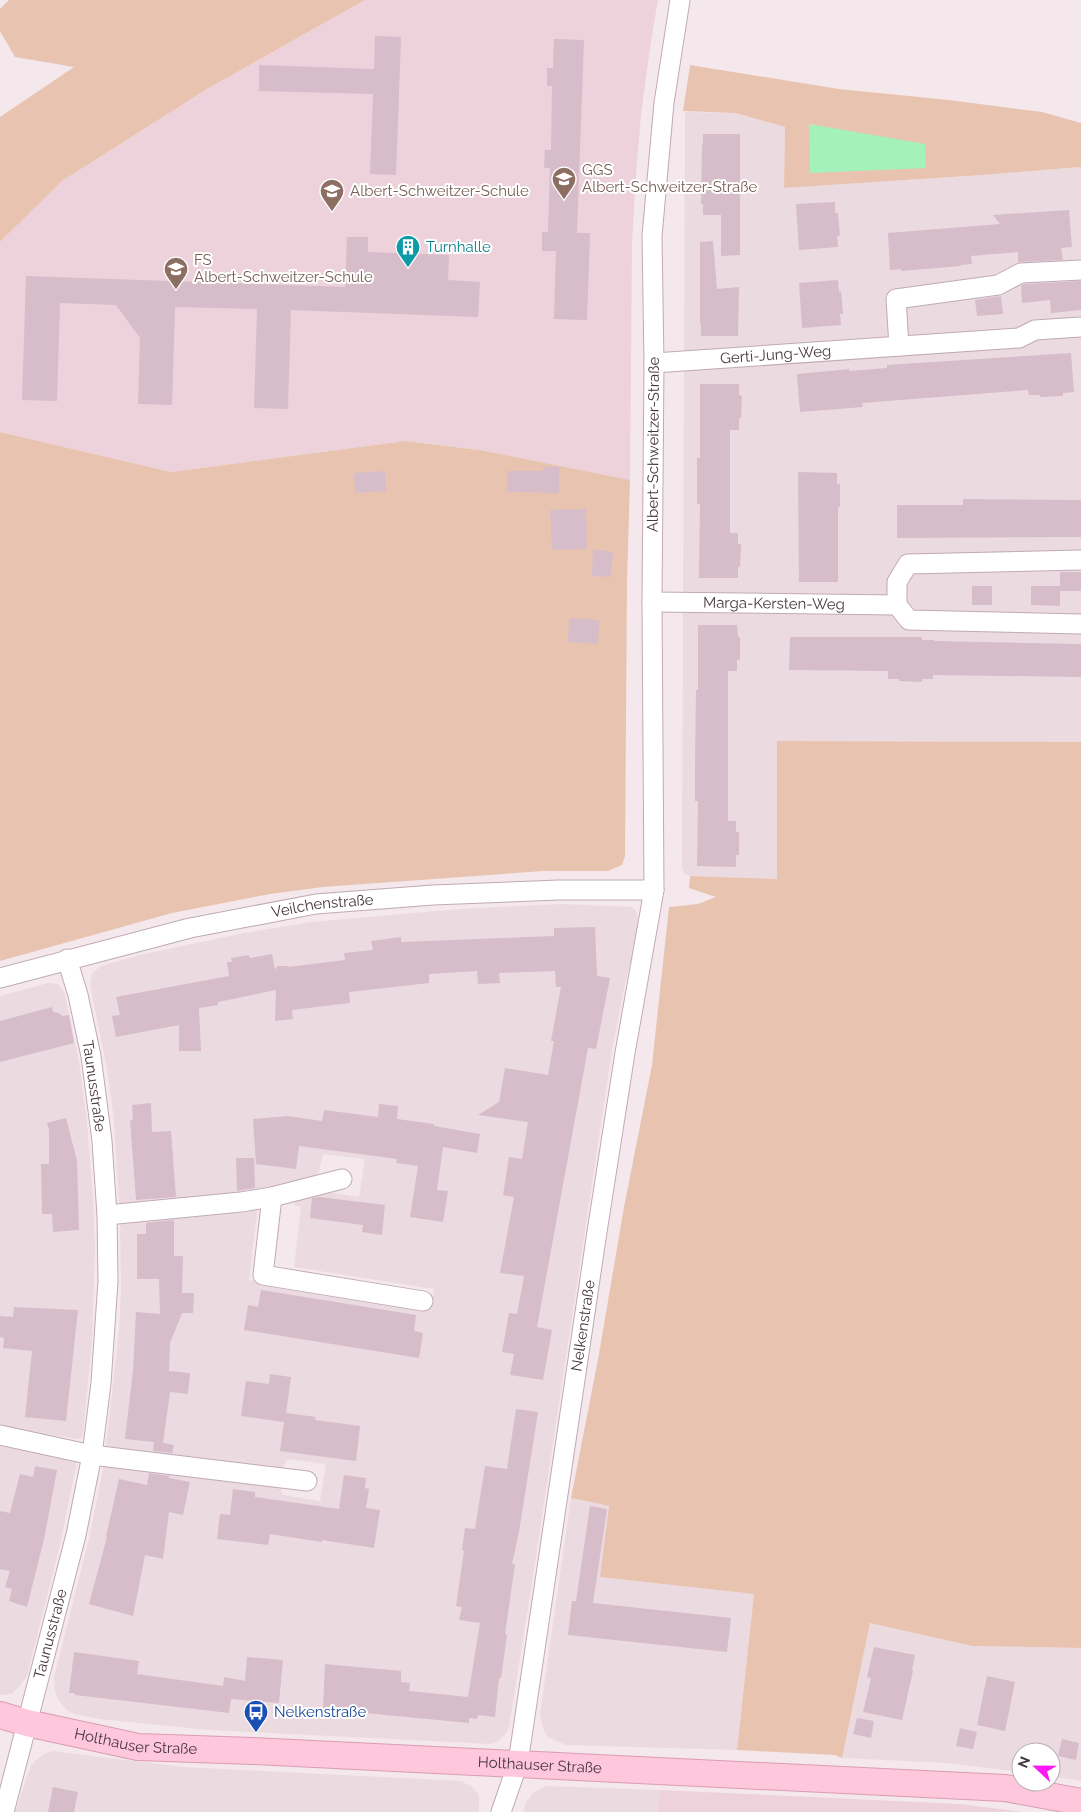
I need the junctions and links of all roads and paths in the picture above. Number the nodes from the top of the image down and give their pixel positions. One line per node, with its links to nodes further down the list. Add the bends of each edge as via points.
1 (680, 0): 5 (street, Albert-Schweitzer-Straße, via 664,103 652,236)
2 (1081, 270): 4 (street, via 1022,273 998,285 896,299)
3 (1081, 326): 4 (street, Gerti-Jung-Weg, via 1034,330 1020,338)
4 (899, 346): 5 (street, Gerti-Jung-Weg)
5 (654, 363): 7 (street, Albert-Schweitzer-Straße)
6 (1081, 560): 8 (street, via 908,564 897,582)
7 (652, 602): 8 (street, Marga-Kersten-Weg); 10 (street, Albert-Schweitzer-Straße)
8 (897, 605): 9 (street, via 909,620)
9 (1081, 624)
10 (654, 890): 11 (street, Veilchenstraße, via 559,890 316,904 190,928); 22 (street, Nelkenstraße, via 625,1053)
11 (67, 959): 12 (street, Veilchenstraße); 15 (street, Taunusstraße, via 91,1056)
12 (0, 978)
13 (342, 1179): 14 (street)
14 (272, 1197): 15 (street); 16 (street, via 263,1275)
15 (107, 1215): 18 (street, Taunusstraße, via 108,1281 101,1384)
16 (423, 1301)
17 (0, 1435): 18 (street)
18 (92, 1454): 19 (street); 21 (street, Taunusstraße, via 76,1535)
19 (308, 1482)
20 (0, 1715): 21 (street, Holthauser Straße)
21 (27, 1723): 22 (street, Holthauser Straße, via 138,1747); 24 (street, Taunusstraße)
22 (518, 1763): 23 (street, Holthauser Straße, via 1006,1788); 25 (street, Nelkenstraße)
23 (1081, 1802)
24 (4, 1812)
25 (501, 1812)

